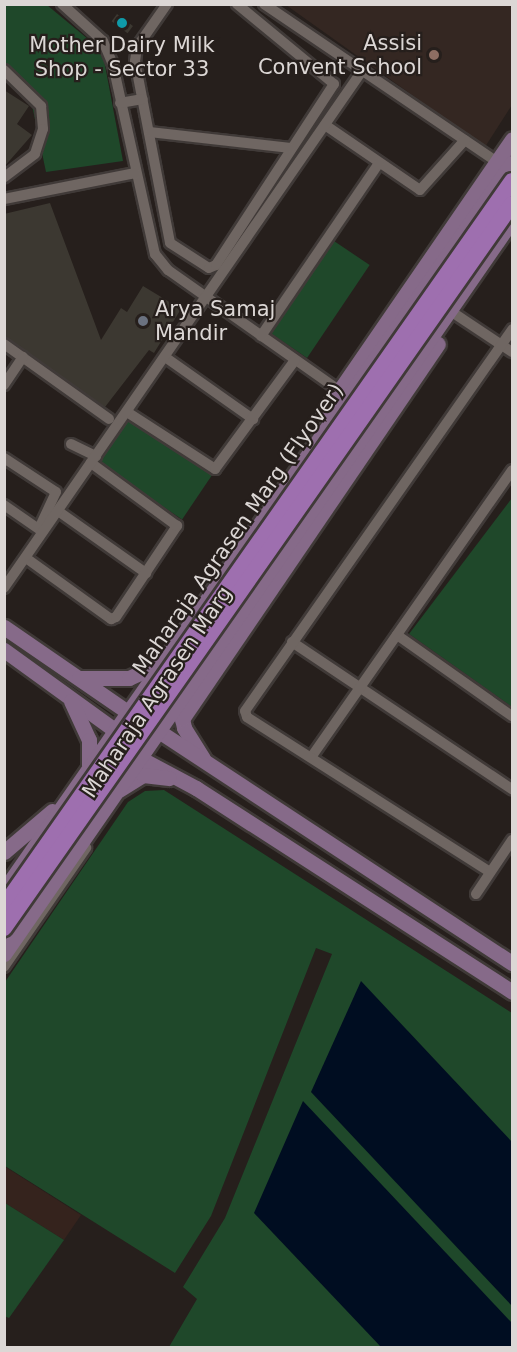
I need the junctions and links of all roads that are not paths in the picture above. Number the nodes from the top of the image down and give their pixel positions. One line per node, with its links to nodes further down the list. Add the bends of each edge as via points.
1 (62, 4): 8 (street, via 103,40)
2 (167, 4): 7 (street, via 134,53)
3 (237, 4): 13 (street, via 334,84)
4 (264, 4): 6 (street)
5 (4, 70): 16 (street, via 41,106 43,129 34,154)
6 (362, 71): 9 (street); 12 (street)
7 (143, 99): 8 (street); 10 (street)
8 (120, 103): 17 (street)
9 (325, 125): 14 (street); 24 (street)
10 (150, 132): 13 (street); 13 (street, via 170,243 201,267 216,265)
11 (513, 139): 15 (street)
12 (465, 140): 14 (street, via 420,190); 15 (street)
13 (290, 148)
14 (380, 163): 27 (street)
15 (507, 169): 21 (street, Maharaja Agrasen Marg); 35 (street); 80 (main road, Maharaja Agrasen Marg (Flyover), bridge)
16 (7, 173)
17 (135, 173): 18 (street); 24 (street, via 155,254 168,270)
18 (4, 199)
19 (513, 204): 81 (main road, Maharaja Agrasen Marg (Flyover), bridge)
20 (513, 220): 23 (street, Maharaja Agrasen Marg)
21 (467, 227): 23 (street); 35 (street, Maharaja Agrasen Marg)
22 (513, 235): 25 (street)
23 (494, 246): 25 (street, Maharaja Agrasen Marg)
24 (207, 297): 27 (street); 32 (street)
25 (453, 313): 29 (street); 47 (street, Maharaja Agrasen Marg); 63 (street)
26 (513, 329): 29 (street)
27 (261, 336): 33 (street)
28 (4, 344): 31 (street)
29 (502, 345): 30 (street); 53 (street)
30 (513, 351)
31 (23, 357): 34 (street); 37 (street)
32 (165, 357): 36 (street); 38 (street)
33 (295, 360): 35 (street); 38 (street)
34 (4, 385)
35 (344, 394): 45 (street, Maharaja Agrasen Marg); 56 (street)
36 (127, 412): 38 (street, via 214,469); 41 (street)
37 (109, 419)
38 (253, 419)
39 (71, 444): 41 (street)
40 (4, 458): 46 (street, via 56,492)
41 (94, 460): 44 (street); 49 (street, via 177,526)
42 (513, 470): 52 (street)
43 (4, 505): 46 (street)
44 (58, 511): 46 (street); 49 (street)
45 (265, 515): 47 (street); 55 (street, Maharaja Agrasen Marg)
46 (41, 530): 48 (street)
47 (293, 532): 58 (street, Maharaja Agrasen Marg)
48 (26, 558): 49 (street, via 111,619); 50 (street)
49 (146, 573)
50 (4, 588)
51 (4, 627): 57 (street)
52 (397, 635): 59 (street); 62 (street)
53 (292, 642): 59 (street); 66 (street, via 246,711 247,717)
54 (4, 650): 60 (street)
55 (160, 664): 56 (street); 61 (street, Maharaja Agrasen Marg)
56 (143, 674): 57 (street, via 107,680)
57 (76, 677): 61 (street)
58 (187, 684): 63 (street, via 179,708); 65 (street, Maharaja Agrasen Marg)
59 (362, 685): 66 (street); 71 (street)
60 (68, 695): 64 (street); 68 (street, via 89,740)
61 (126, 711): 64 (street, Maharaja Agrasen Marg)
62 (513, 716)
63 (182, 718): 69 (street)
64 (113, 729): 68 (street, Maharaja Agrasen Marg)
65 (157, 730): 67 (street, Maharaja Agrasen Marg); 69 (street)
66 (312, 756): 77 (street)
67 (138, 757): 70 (street); 72 (street, Maharaja Agrasen Marg)
68 (88, 765): 73 (street, Maharaja Agrasen Marg)
69 (209, 766): 83 (street)
70 (188, 784): 72 (street, via 143,776); 85 (street)
71 (513, 789)
72 (112, 795): 74 (street, Maharaja Agrasen Marg)
73 (66, 800): 76 (street); 78 (street, Maharaja Agrasen Marg)
74 (99, 815): 82 (street, Maharaja Agrasen Marg); 84 (street, via 95,836)
75 (513, 840): 77 (street)
76 (4, 852)
77 (490, 872): 79 (street)
78 (4, 890)
79 (476, 894)
80 (4, 906)
81 (4, 928)
82 (4, 954)
83 (513, 963)
84 (4, 967)
85 (513, 992)

